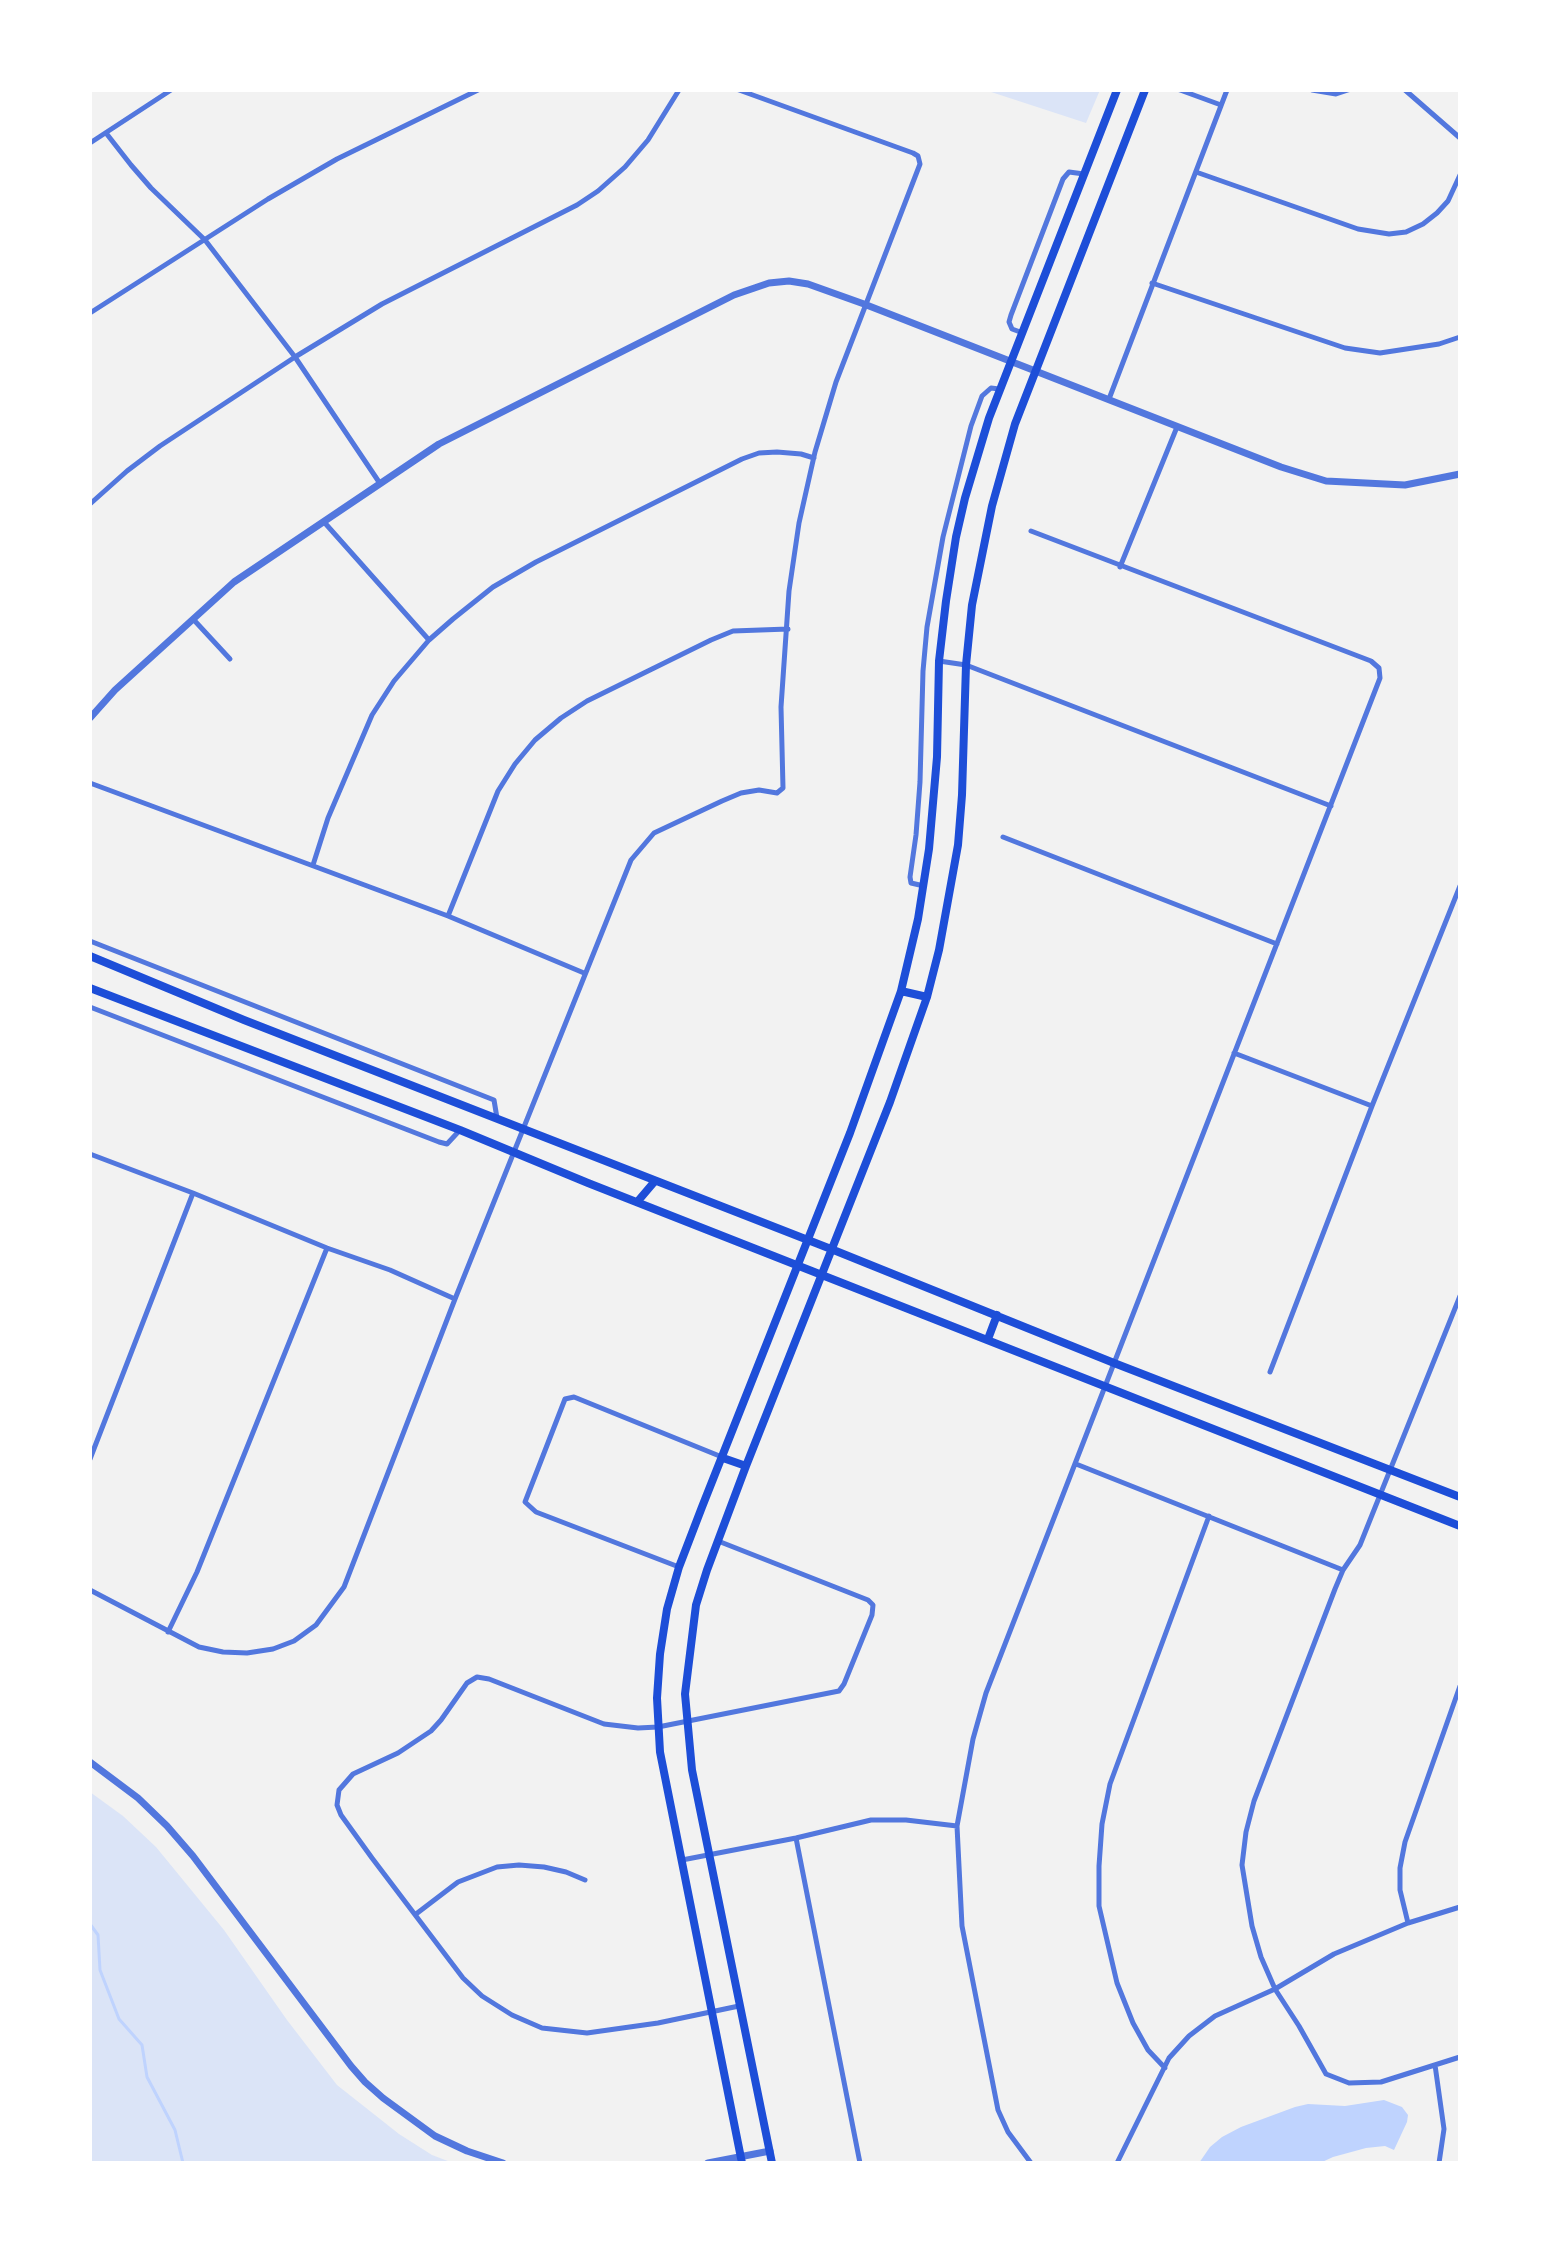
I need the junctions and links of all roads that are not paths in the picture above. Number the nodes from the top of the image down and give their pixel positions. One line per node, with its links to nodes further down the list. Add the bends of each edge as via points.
1 (171, 90): 13 (street)
2 (478, 90): 19 (street, via 337,159)
3 (679, 90): 25 (street, via 648,140 598,191 382,304)
4 (739, 90): 21 (street, via 918,156 920,164)
5 (1117, 90): 17 (main road)
6 (1145, 90): 27 (main road)
7 (1180, 90): 12 (street)
8 (1227, 90): 12 (street)
9 (1312, 90): 10 (street)
10 (1348, 90)
11 (1405, 90): 14 (street)
12 (1221, 105): 16 (street)
13 (106, 133): 15 (street); 19 (street, via 141,177)
14 (1460, 138)
15 (90, 143)
16 (1196, 172): 18 (street, via 1358,229 1389,234 1406,232 1437,213); 20 (street)
17 (1085, 175): 23 (main road); 23 (street, via 1069,172 1059,187 1009,322)
18 (1460, 175)
19 (205, 240): 22 (street); 25 (street)
20 (1152, 283): 24 (street, via 1345,348 1380,353); 29 (street)
21 (864, 304): 26 (street); 31 (street); 33 (street, via 789,281 734,295 439,444)
22 (90, 313)
23 (1023, 333): 26 (main road)
24 (1460, 337)
25 (295, 357): 33 (street); 34 (street, via 160,446)
26 (1012, 361): 27 (street); 28 (main road)
27 (1036, 371): 29 (street); 43 (main road, via 992,506)
28 (1000, 389): 42 (main road, via 956,537); 49 (street, via 991,388 982,396 971,426 933,588 910,877 911,883)
29 (1109, 399): 30 (street)
30 (1177, 427): 32 (street, via 1326,481 1405,485); 37 (street)
31 (814, 458): 39 (street, via 799,523); 40 (street, via 777,452 742,459 493,587)
32 (1460, 474)
33 (379, 482): 35 (street)
34 (90, 504)
35 (324, 521): 38 (street, via 234,582); 40 (street)
36 (1031, 531): 37 (street)
37 (1120, 567): 46 (street, via 1379,668 1380,678)
38 (193, 619): 41 (street); 44 (street)
39 (788, 629): 51 (street, via 733,631 561,718 535,740 498,791); 55 (street, via 781,707 783,788 777,793 741,793 654,833 631,860)
40 (429, 640): 48 (street, via 372,715)
41 (230, 659)
42 (939, 661): 43 (street); 49 (main road, via 936,772)
43 (966, 665): 46 (street); 58 (main road, via 958,845)
44 (90, 718)
45 (90, 783): 48 (street)
46 (1331, 806): 53 (street)
47 (1003, 837): 53 (street)
48 (313, 865): 51 (street)
49 (924, 886): 57 (main road)
50 (1460, 886): 61 (street)
51 (448, 916): 55 (street)
52 (90, 941): 62 (street, via 494,1100)
53 (1277, 944): 60 (street)
54 (90, 956): 62 (main road)
55 (584, 973): 63 (street)
56 (90, 988): 64 (main road)
57 (901, 991): 58 (main road); 70 (main road)
58 (927, 997): 72 (main road)
59 (90, 1007): 64 (street, via 439,1142 447,1144)
60 (1234, 1053): 61 (street); 79 (street)
61 (1372, 1106): 80 (street)
62 (497, 1119): 63 (main road)
63 (523, 1129): 65 (street); 67 (main road)
64 (460, 1130): 65 (main road)
65 (514, 1152): 69 (main road); 76 (street)
66 (90, 1154): 68 (street)
67 (650, 1180): 69 (main road); 70 (main road)
68 (193, 1193): 71 (street); 83 (street)
69 (638, 1201): 73 (main road)
70 (807, 1240): 72 (main road); 73 (main road)
71 (327, 1248): 76 (street); 95 (street)
72 (831, 1249): 74 (main road); 77 (main road)
73 (797, 1265): 74 (main road); 82 (main road)
74 (821, 1275): 78 (main road); 85 (main road)
75 (1460, 1296): 86 (street)
76 (455, 1299): 95 (street, via 344,1587 316,1625 294,1641 247,1653 199,1647)
77 (997, 1315): 78 (main road); 79 (main road)
78 (988, 1339): 81 (main road)
79 (1114, 1363): 81 (street); 86 (main road)
80 (1270, 1372)
81 (1106, 1386): 84 (street); 87 (main road)
82 (723, 1458): 85 (main road); 92 (main road); 92 (street, via 574,1397 565,1399 525,1502 536,1512)
83 (90, 1459)
84 (1076, 1464): 89 (street); 100 (street, via 986,1693)
85 (746, 1466): 91 (main road)
86 (1391, 1471): 87 (street); 88 (main road)
87 (1381, 1495): 90 (main road); 93 (street)
88 (1460, 1497)
89 (1209, 1516): 93 (street); 113 (street, via 1110,1784 1102,1824 1099,1906 1117,1983 1148,2050)
90 (1460, 1526)
91 (718, 1541): 97 (main road, via 694,1619); 97 (street, via 868,1600 872,1615 839,1691)
92 (679, 1567): 98 (main road, via 660,1654)
93 (1343, 1570): 108 (street, via 1246,1832 1242,1865 1252,1926)
94 (90, 1590): 95 (street)
95 (168, 1632)
96 (1460, 1686): 107 (street, via 1405,1842 1400,1890)
97 (686, 1721): 98 (street); 102 (main road)
98 (658, 1727): 103 (main road); 106 (street, via 604,1724 489,1679 477,1677 467,1683 431,1731 353,1774 339,1790 341,1815)
99 (90, 1762): 116 (street, via 138,1798 193,1856 365,2082 435,2136)
100 (957, 1826): 101 (street, via 871,1820); 120 (street, via 962,1926 993,2090 1008,2132)
101 (796, 1838): 102 (street); 119 (street)
102 (710, 1856): 103 (street); 109 (main road)
103 (682, 1860): 110 (main road)
104 (585, 1880): 106 (street, via 544,1867 497,1867 458,1882)
105 (1460, 1907): 107 (street)
106 (416, 1914): 110 (street, via 472,1987 542,2028 599,2032)
107 (1408, 1923): 108 (street, via 1334,1954)
108 (1275, 1989): 112 (street, via 1326,2074 1349,2083 1381,2082); 113 (street, via 1215,2016 1189,2036)
109 (740, 2006): 110 (street); 114 (main road)
110 (712, 2011): 115 (main road)
111 (1460, 2057): 112 (street)
112 (1435, 2065): 122 (street, via 1444,2129)
113 (1165, 2068): 121 (street)
114 (770, 2151): 115 (street); 118 (main road)
115 (741, 2159): 117 (street)
116 (503, 2163)
117 (708, 2163)
118 (772, 2163)
119 (860, 2163)
120 (1031, 2163)
121 (1117, 2163)
122 (1439, 2163)

